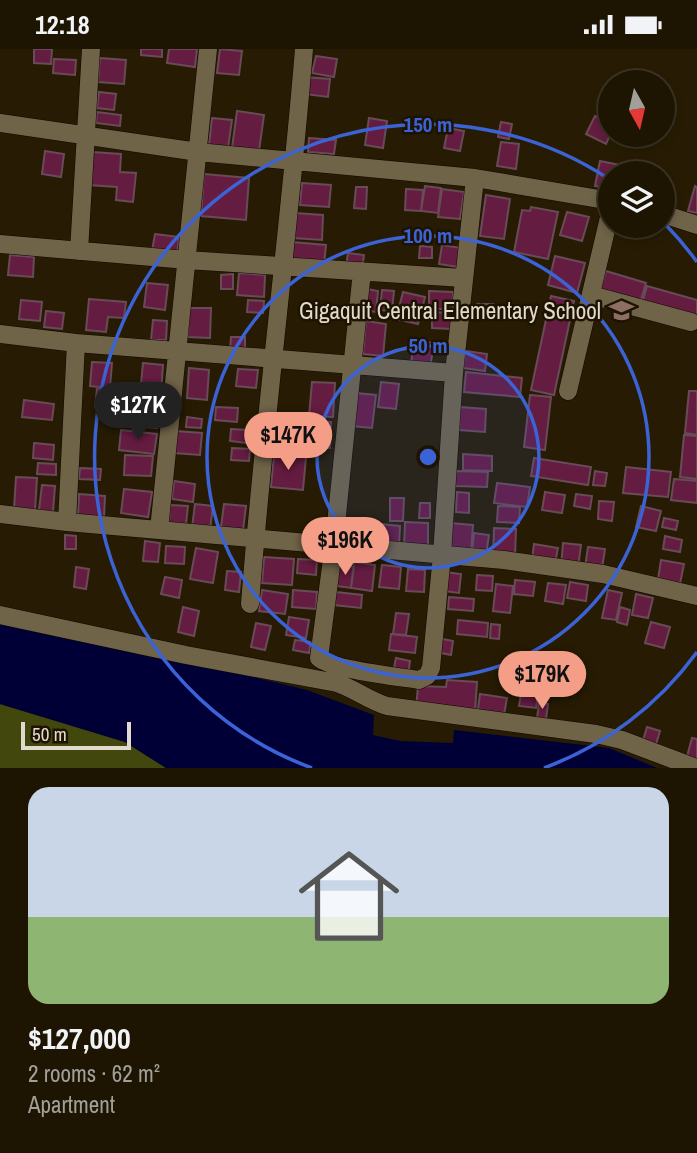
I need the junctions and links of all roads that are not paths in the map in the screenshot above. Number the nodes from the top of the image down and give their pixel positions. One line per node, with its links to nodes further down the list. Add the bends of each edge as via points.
1 (91, 49): 5 (street)
2 (208, 49): 6 (street)
3 (304, 49): 7 (street)
4 (0, 124): 5 (street)
5 (87, 137): 6 (street); 14 (street)
6 (198, 152): 7 (street); 15 (street)
7 (295, 161): 8 (street); 16 (street)
8 (475, 177): 9 (street); 18 (street)
9 (598, 199)
10 (675, 218): 11 (street)
11 (697, 225)
12 (604, 238): 19 (street)
13 (0, 244): 14 (street)
14 (79, 251): 15 (street)
15 (187, 260): 16 (street); 23 (street)
16 (283, 265): 17 (street); 24 (street)
17 (362, 271): 18 (street); 25 (street)
18 (463, 278): 26 (street)
19 (591, 295): 20 (street); 27 (street)
20 (691, 322)
21 (0, 334): 22 (street)
22 (76, 343): 23 (street); 29 (street)
23 (179, 351): 24 (street); 30 (street)
24 (273, 357): 25 (street); 31 (street)
25 (351, 364): 26 (street); 32 (street)
26 (454, 373): 33 (street)
27 (568, 391)
28 (0, 514): 29 (street)
29 (66, 522): 30 (street)
30 (159, 530): 31 (street)
31 (255, 538): 32 (street); 35 (street)
32 (334, 544): 33 (street); 33 (street, via 320,660 419,680 430,668)
33 (442, 555): 34 (street, via 603,574)
34 (697, 597)
35 (250, 604)
36 (0, 615): 37 (street, via 337,683 387,706 596,734)
37 (695, 768)

